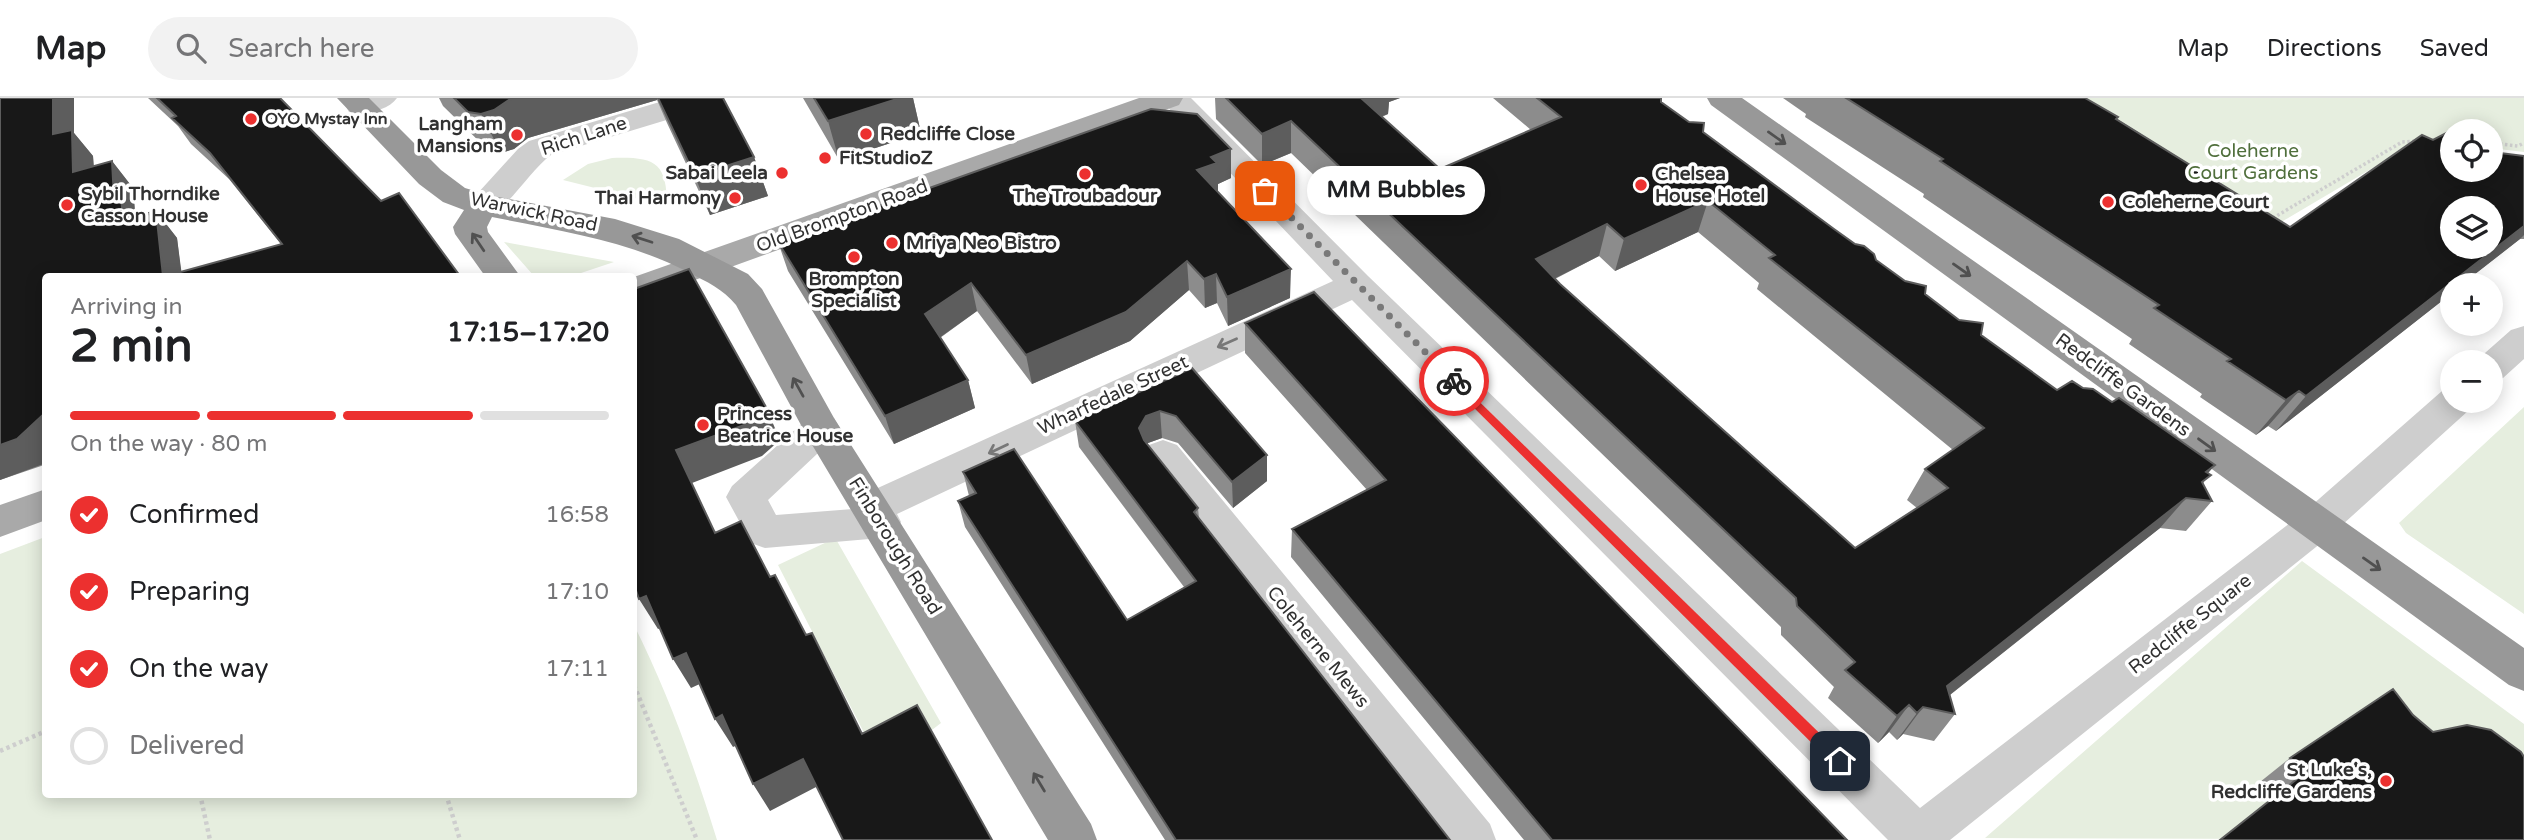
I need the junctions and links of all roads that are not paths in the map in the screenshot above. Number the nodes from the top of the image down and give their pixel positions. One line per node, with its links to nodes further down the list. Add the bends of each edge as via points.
1 (705, 98): 6 (street, Rich Lane, via 540,148)
2 (1168, 98): 7 (main road, Old Brompton Road)
3 (1174, 98): 9 (street, Redcliffe Square)
4 (1722, 98): 19 (highway, Redcliffe Gardens, one-way to 19)
5 (365, 100): 6 (highway, Warwick Road, via 430,177 454,195)
6 (483, 205): 7 (highway, Warwick Road, one-way to 6, via 615,230); 8 (highway, one-way to 6, via 470,227)
7 (705, 264): 10 (main road, Old Brompton Road); 14 (highway, Finborough Road, one-way to 7, via 750,298 736,282)
8 (501, 273)
9 (1356, 284): 17 (street, Wharfedale Street, one-way to 17, via 1124,406); 21 (street, Redcliffe Square)
10 (637, 289)
11 (2524, 339): 12 (street)
12 (2503, 358)
13 (2442, 413): 19 (street, Redcliffe Square)
14 (821, 428): 17 (highway, Finborough Road); 17 (street, via 746,497 765,532)
15 (1163, 454): 23 (street, Coleherne Mews)
16 (42, 505): 18 (main road)
17 (877, 515): 22 (highway, Finborough Road, one-way to 17)
18 (0, 521)
19 (2317, 524): 20 (highway, Redcliffe Gardens, one-way to 20); 21 (street, Redcliffe Square)
20 (2524, 672)
21 (1917, 838)
22 (1074, 840)
23 (1473, 840)

